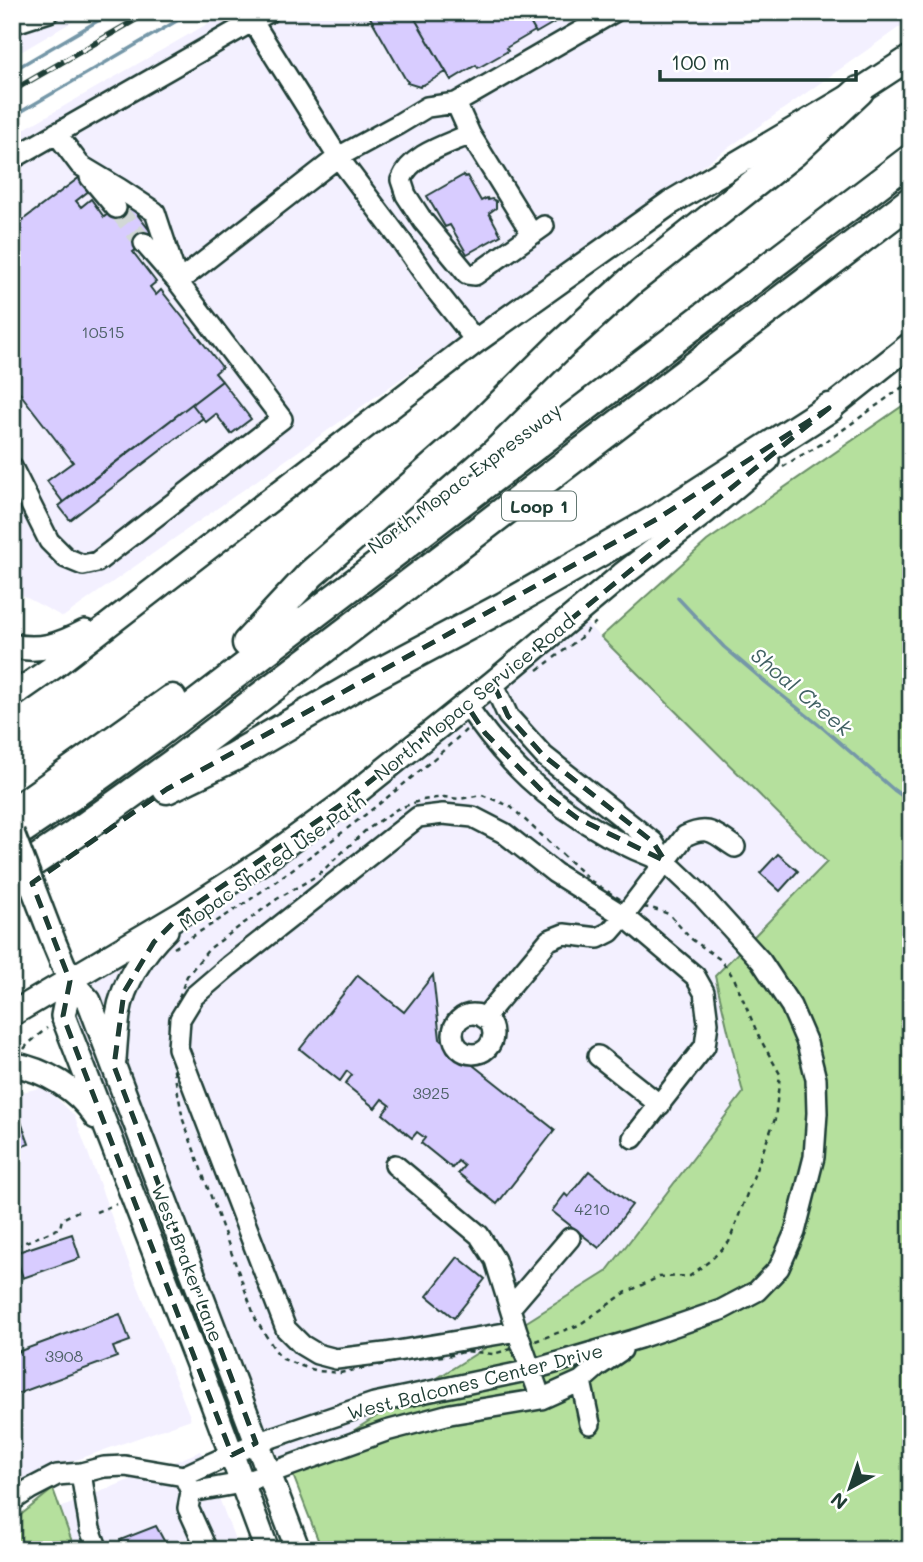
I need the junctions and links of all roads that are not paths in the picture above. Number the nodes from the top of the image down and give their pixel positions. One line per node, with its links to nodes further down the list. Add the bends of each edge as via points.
1 (49, 12): 4 (street)
2 (614, 12): 7 (street)
3 (261, 17): 8 (street); 11 (street)
4 (12, 24)
5 (911, 57): 6 (main road)
6 (859, 91): 20 (main road, via 670,203); 25 (highway, via 794,152 630,282 473,432 311,574)
7 (456, 103): 9 (street); 11 (street, via 427,107)
8 (56, 132): 12 (street); 14 (street)
9 (470, 134): 9 (street, via 410,164 401,180 423,221 471,276 538,230)
10 (911, 138): 25 (highway, North Mopac Expressway)
11 (338, 157): 19 (street); 20 (street)
12 (12, 159)
13 (911, 159): 34 (highway, via 153,737)
14 (80, 165): 16 (street); 19 (street, via 155,212)
15 (911, 201): 37 (highway, via 174,763)
16 (116, 208)
17 (911, 223): 30 (highway, Loop 1)
18 (144, 243): 19 (street)
19 (178, 282): 23 (street, via 282,419 97,562 83,565 66,558 49,541)
20 (476, 341): 24 (main road)
21 (911, 344): 22 (main road, North Mopac Service Road)
22 (830, 408): 27 (main road, North Mopac Service Road); 30 (highway, via 635,532 233,757)
23 (12, 467)
24 (119, 616): 26 (main road, via 51,647); 28 (main road)
25 (247, 643): 32 (highway, North Mopac Expressway)
26 (12, 646)
27 (493, 683): 29 (main road, North Mopac Service Road); 31 (street, West Balcones Center Drive, via 508,716 522,732 544,756)
28 (12, 696)
29 (468, 715): 33 (street, West Balcones Center Drive, via 512,763); 40 (main road, North Mopac Service Road)
30 (167, 789): 38 (highway, Loop 1)
31 (597, 797): 33 (street, via 586,816); 36 (street, West Balcones Center Drive, via 653,842)
32 (12, 813)
33 (577, 818): 36 (street, West Balcones Center Drive, via 642,855)
34 (12, 834): 41 (main road, West Braker Lane, bridge)
35 (735, 848): 36 (street, via 713,832 698,830 685,836)
36 (665, 861): 39 (street); 56 (street, West Balcones Center Drive, via 761,961 792,1006 816,1079 817,1112 814,1157 795,1232 779,1268 757,1291 721,1310)
37 (12, 876)
38 (12, 896)
39 (628, 911): 43 (street, via 610,932 598,938 564,934 548,940); 47 (street, via 695,976 704,992 709,1023 705,1046); 55 (street, via 555,873 504,833 473,817 418,817 220,973 194,996 180,1019 178,1048 286,1329 302,1345 336,1359)
40 (183, 913): 41 (main road, North Mopac Service Road); 46 (main road, via 154,942 130,978 118,1015)
41 (70, 981): 42 (main road, North Mopac Service Road); 46 (main road, West Braker Lane, via 89,1001); 49 (main road, West Braker Lane, via 63,1016)
42 (12, 1014)
43 (484, 1018)
44 (598, 1056): 47 (street)
45 (17, 1058): 49 (main road, via 71,1090 90,1108)
46 (114, 1066): 54 (main road, West Braker Lane)
47 (660, 1105): 48 (street)
48 (633, 1138)
49 (111, 1140): 51 (main road, West Braker Lane)
50 (395, 1165): 53 (street, via 479,1235 495,1260)
51 (144, 1224): 54 (main road, via 158,1227 165,1235 185,1290); 62 (main road, West Braker Lane)
52 (570, 1238): 53 (street)
53 (510, 1308): 55 (street)
54 (209, 1320): 61 (main road, West Braker Lane)
55 (519, 1338): 57 (street)
56 (640, 1338): 57 (street, West Balcones Center Drive); 58 (street, West Balcones Center Drive)
57 (531, 1370): 59 (street); 61 (street, West Balcones Center Drive, via 374,1402)
58 (581, 1381): 59 (street, West Balcones Center Drive); 60 (street)
59 (541, 1399): 64 (street, West Balcones Center Drive, via 386,1431)
60 (590, 1424)
61 (256, 1443): 62 (street, West Balcones Center Drive); 64 (main road, West Braker Lane)
62 (232, 1455): 65 (main road, West Braker Lane); 66 (street, West Balcones Center Drive)
63 (81, 1473): 66 (street, via 125,1466); 67 (street, via 57,1475); 68 (street)
64 (268, 1474): 65 (street, West Balcones Center Drive); 71 (main road, West Braker Lane)
65 (242, 1482): 66 (street, West Balcones Center Drive); 70 (main road, West Braker Lane)
66 (188, 1484): 69 (street, via 188,1508)
67 (12, 1501)
68 (98, 1550)
69 (207, 1550)
70 (267, 1550)
71 (298, 1550)

